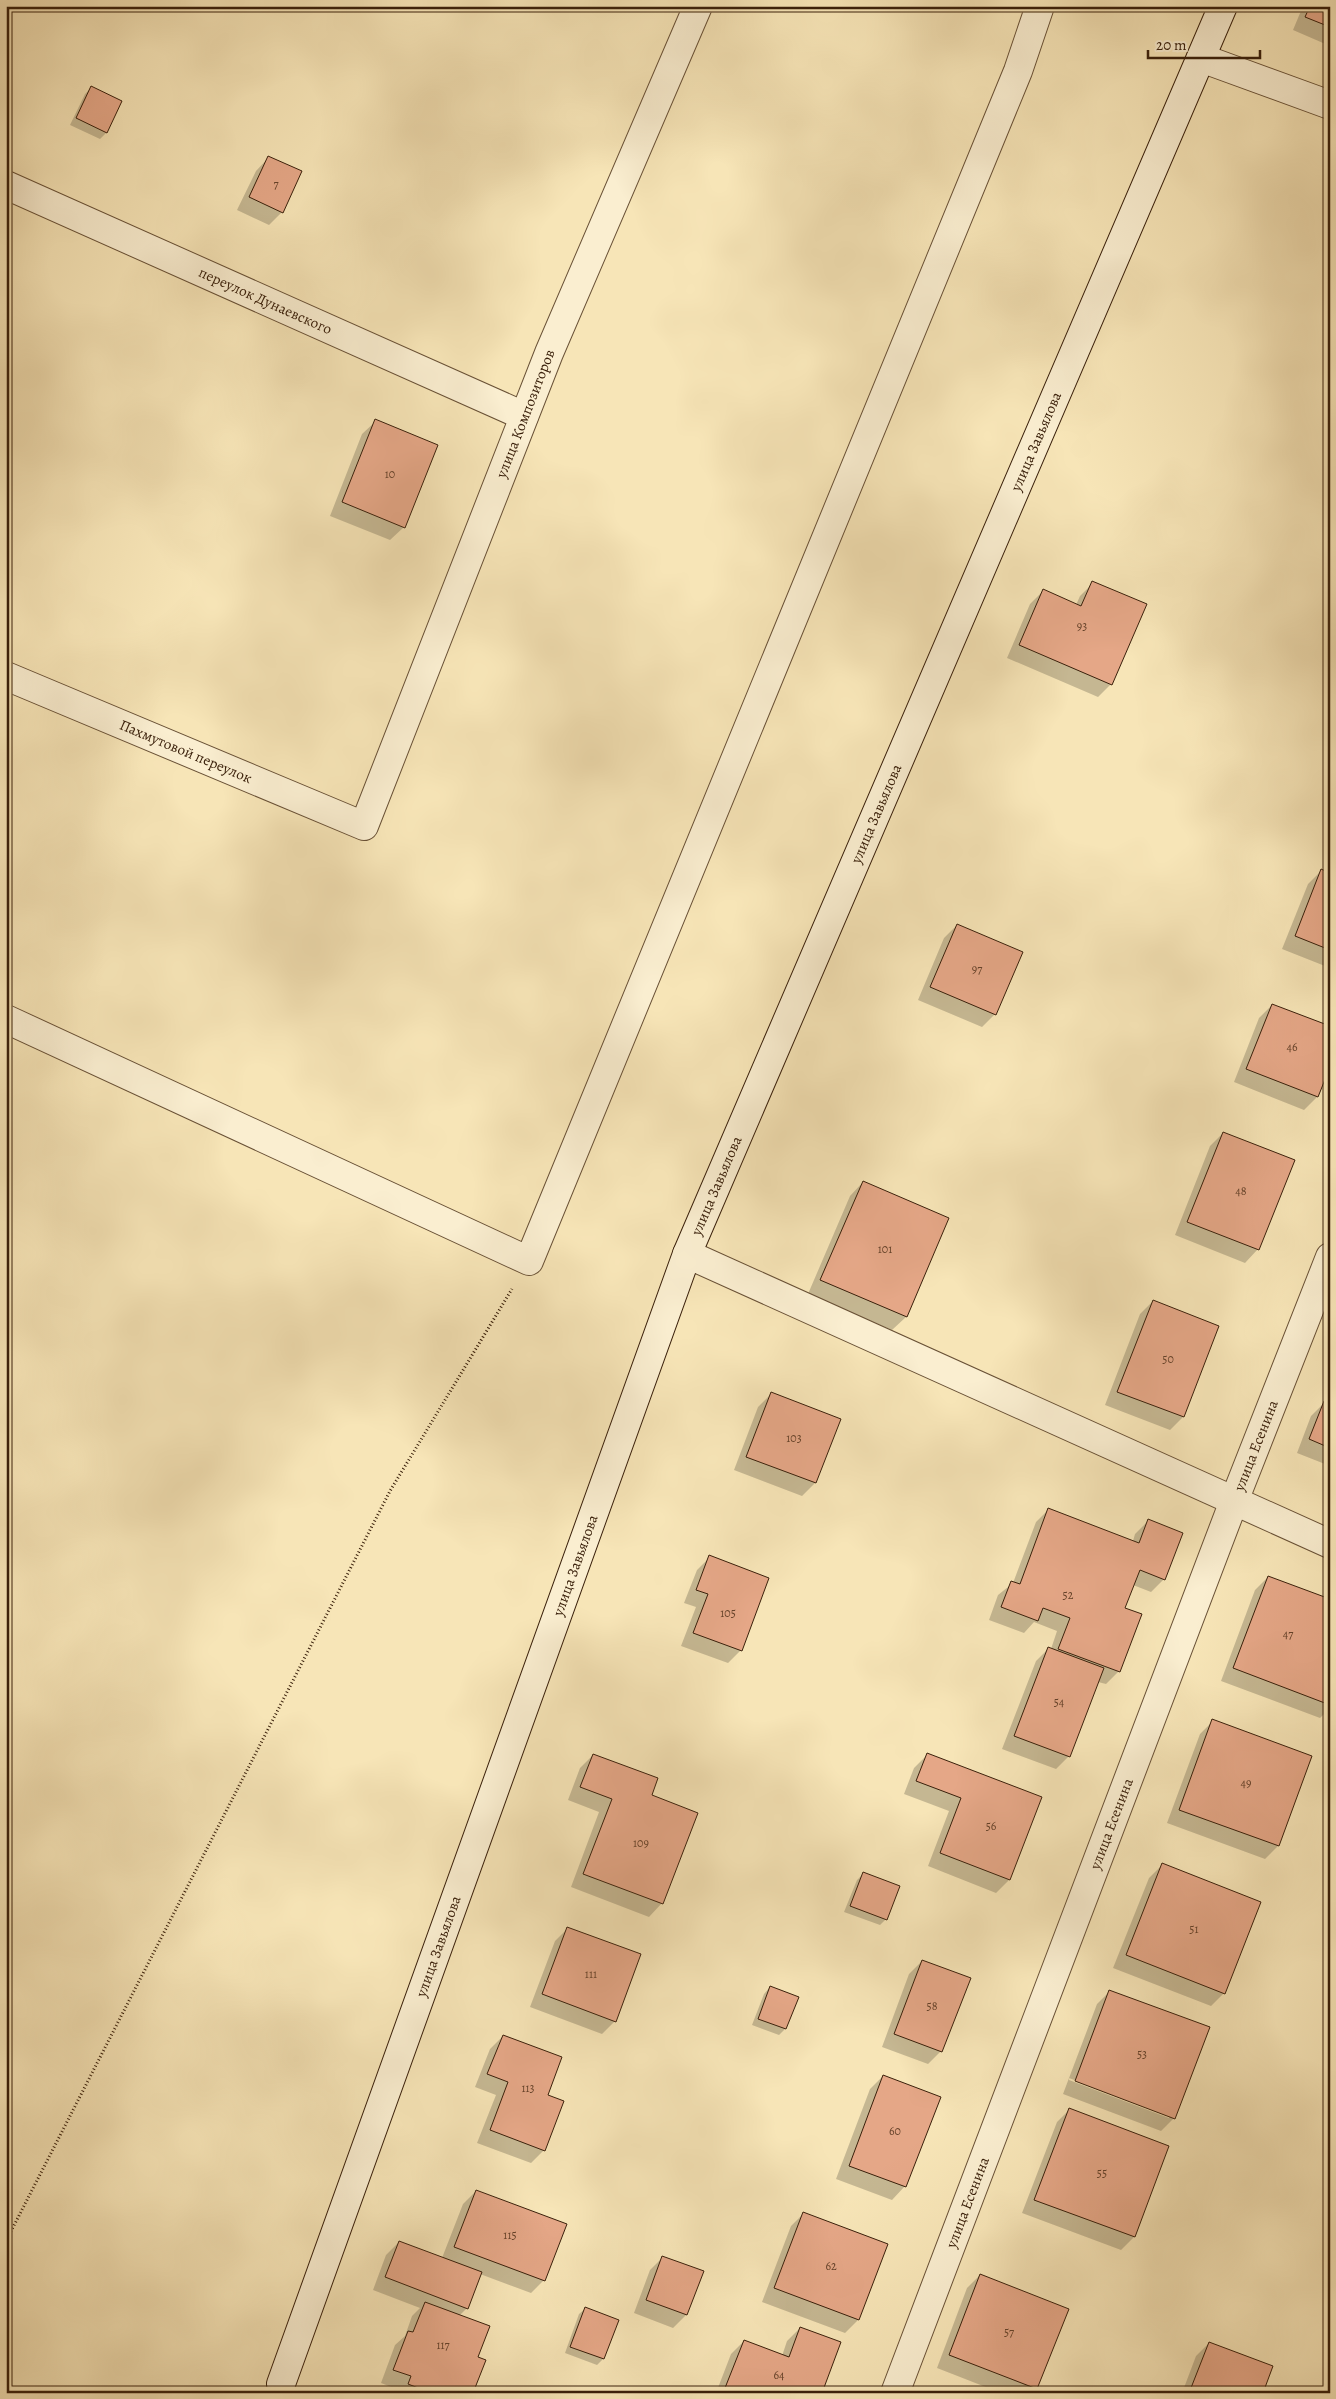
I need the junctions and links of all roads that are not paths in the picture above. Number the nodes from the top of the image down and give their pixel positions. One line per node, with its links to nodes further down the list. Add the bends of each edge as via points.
1 (698, 6): 7 (street, улица Композиторов)
2 (1040, 6): 10 (street, via 1018,71 529,1262)
3 (1223, 6): 4 (street, улица Завьялова)
4 (1201, 58): 5 (street); 11 (street, улица Завьялова)
5 (1330, 105)
6 (6, 185): 7 (street, переулок Дунаевского)
7 (524, 416): 9 (street, улица Композиторов)
8 (6, 676): 9 (street, Пахмутовой переулок)
9 (364, 826)
10 (6, 1019)
11 (686, 1254): 13 (street); 15 (street, улица Завьялова)
12 (1330, 1257): 13 (street, улица Есенина)
13 (1234, 1501): 14 (street); 16 (street, улица Есенина)
14 (1330, 1544)
15 (279, 2388)
16 (896, 2393)

